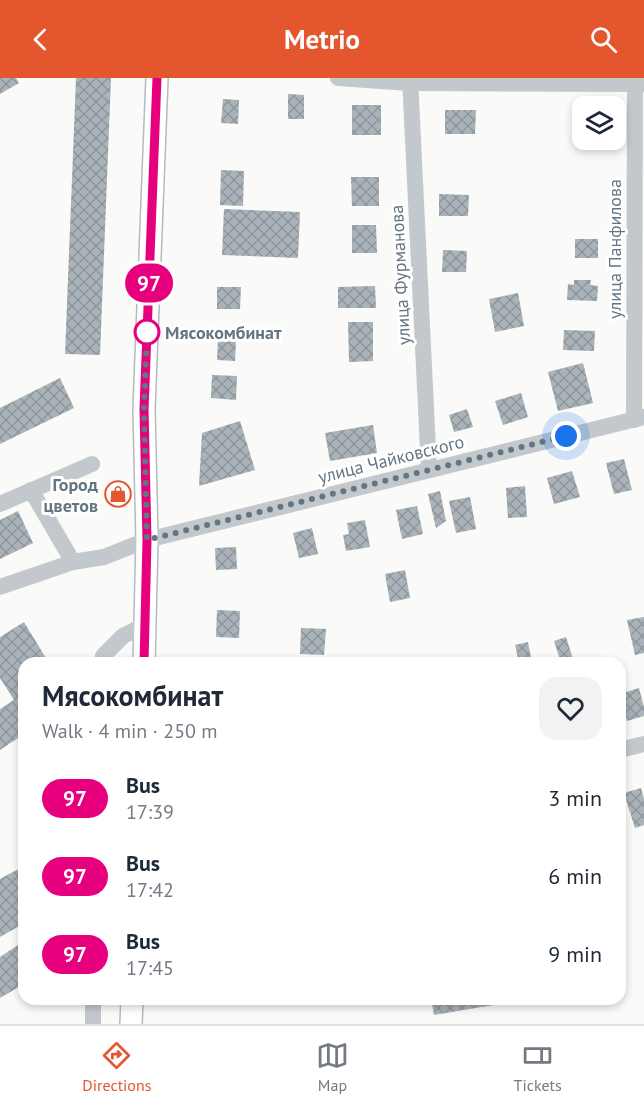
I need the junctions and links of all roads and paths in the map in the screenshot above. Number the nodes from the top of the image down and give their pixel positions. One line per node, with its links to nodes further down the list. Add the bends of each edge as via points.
1 (157, 78): 10 (main road, via 144,409)
2 (338, 78): 3 (street)
3 (410, 81): 4 (street); 7 (street, улица Фурманова)
4 (638, 82): 5 (street, улица Панфилова)
5 (639, 418): 7 (street, улица Чайковского)
6 (92, 464): 8 (street)
7 (429, 470): 10 (street, улица Чайковского)
8 (31, 490): 9 (street); 11 (street)
9 (0, 504)
10 (147, 540): 11 (street, улица Чайковского, via 104,557); 13 (main road)
11 (73, 562): 12 (street, улица Чайковского)
12 (0, 587)
13 (145, 625): 14 (street, via 123,636); 15 (main road)
14 (103, 657)
15 (144, 657)
16 (644, 744): 17 (street)
17 (626, 748)
18 (93, 1005): 20 (street)
19 (132, 1005): 21 (main road)
20 (93, 1024)
21 (131, 1024)

